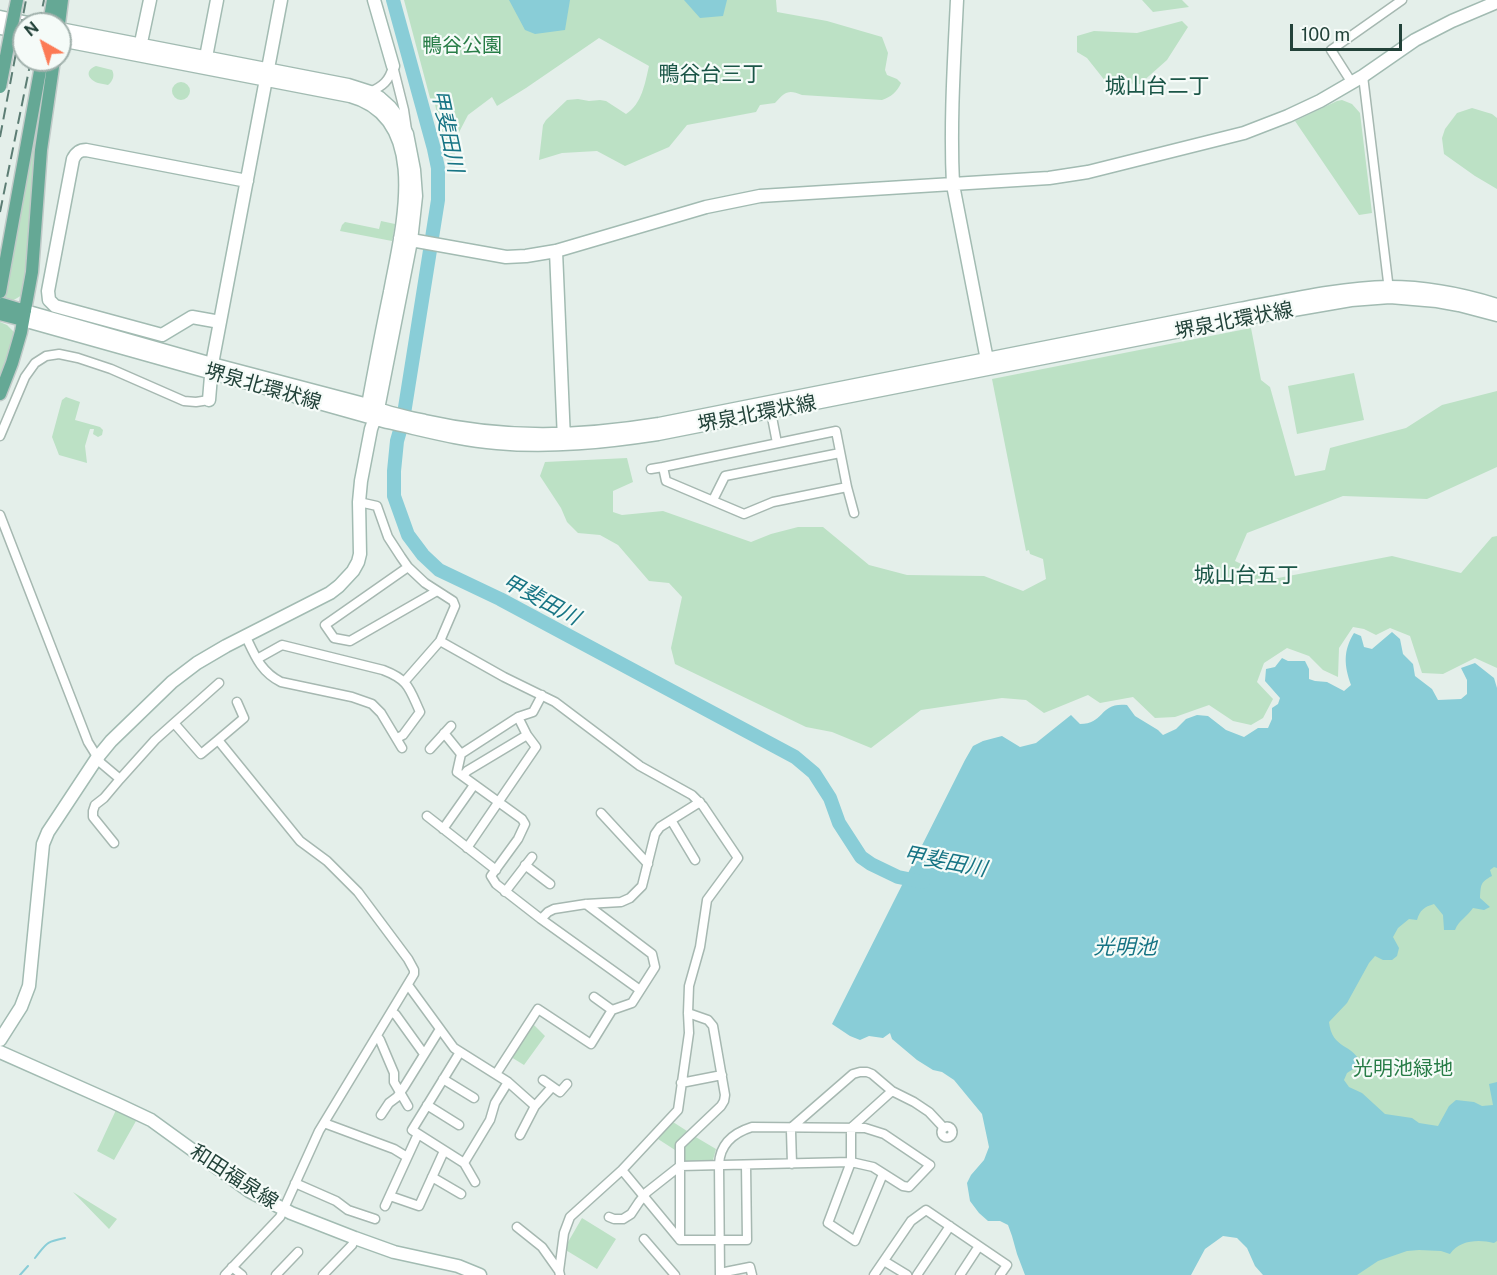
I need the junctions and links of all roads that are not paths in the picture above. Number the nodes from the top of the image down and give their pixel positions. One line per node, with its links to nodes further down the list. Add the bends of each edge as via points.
1 (150, 0): 12 (street)
2 (217, 0): 13 (street)
3 (281, 0): 17 (street)
4 (374, 0): 14 (street)
5 (957, 0): 23 (street)
6 (1402, 0): 18 (street, via 1331,50)
7 (1497, 2): 18 (street, via 1415,40)
8 (10, 7): 10 (main road); 19 (main road, bridge)
9 (72, 28): 12 (street)
10 (0, 42)
11 (72, 42): 12 (street)
12 (140, 50): 13 (street); 17 (street)
13 (206, 57): 17 (street)
14 (393, 66): 20 (street, via 390,78); 21 (street)
15 (40, 72): 27 (main road)
16 (52, 72): 30 (main road, via 40,150 35,247)
17 (267, 74): 20 (street, via 348,85); 22 (street); 24 (street, via 360,99 390,122 403,159)
18 (1358, 79): 23 (street, via 1320,101 1244,133 1089,172); 26 (street)
19 (0, 87)
20 (370, 92): 21 (street, via 398,116)
21 (407, 134): 24 (street, via 416,196)
22 (246, 181): 31 (street); 31 (street, via 80,150 73,159 48,291 55,306 162,335 192,317)
23 (954, 185): 25 (street, via 760,196 706,207); 32 (street)
24 (410, 240): 25 (street, via 506,257); 36 (street)
25 (556, 251): 39 (street)
26 (1390, 292): 28 (street, 堺泉北環状線, via 1428,290); 29 (street, 堺泉北環状線); 32 (street, 堺泉北環状線, via 1351,290 1318,294)
27 (1, 303): 30 (main road)
28 (1497, 305)
29 (1497, 315)
30 (24, 316): 33 (street, 堺泉北環状線); 34 (main road)
31 (220, 322): 33 (street)
32 (987, 364): 37 (street, 堺泉北環状線); 39 (street, 堺泉北環状線)
33 (212, 368): 35 (street); 36 (street, 堺泉北環状線)
34 (0, 394)
35 (209, 400): 38 (street, via 184,400 78,358 46,356 35,363 26,377)
36 (373, 411): 39 (street, 堺泉北環状線, via 445,436 495,443); 46 (street)
37 (771, 412): 39 (street, 堺泉北環状線, via 607,442); 40 (street)
38 (0, 436)
39 (564, 440)
40 (777, 443): 41 (street, via 836,431); 42 (street)
41 (840, 453): 44 (street); 45 (street, via 725,476)
42 (663, 467): 43 (street); 45 (street, via 666,481)
43 (651, 469)
44 (847, 487): 45 (street, via 773,502 744,514); 47 (street)
45 (713, 500)
46 (359, 502): 49 (street, via 377,506 388,537); 51 (street, via 360,554 346,580 330,593)
47 (854, 513)
48 (0, 515): 66 (street)
49 (408, 567): 50 (street); 50 (street, via 325,625 334,638 350,641)
50 (437, 591): 52 (street, via 455,606)
51 (246, 637): 53 (street); 66 (street, via 179,676)
52 (440, 641): 54 (street); 56 (street)
53 (257, 658): 54 (street, via 282,645 383,670); 61 (street, via 264,670 281,682 372,704)
54 (405, 681): 61 (street, via 420,712)
55 (219, 683): 59 (street, via 195,699)
56 (542, 695): 58 (street, via 533,712); 70 (street, via 640,766)
57 (237, 702): 62 (street, via 244,718)
58 (518, 717): 60 (street); 65 (street)
59 (174, 723): 62 (street, via 201,754); 68 (street)
60 (527, 735): 67 (street); 71 (street, via 536,747)
61 (397, 738): 63 (street)
62 (218, 740): 87 (street, via 300,842 327,861 358,892 414,970)
63 (402, 748)
64 (430, 749): 65 (street, via 447,730)
65 (461, 754): 67 (street, via 457,772)
66 (96, 758): 68 (street); 95 (street, via 43,844 29,986)
67 (463, 776): 69 (street)
68 (120, 779): 76 (street, via 93,812 93,817)
69 (474, 785): 71 (street); 75 (street)
70 (700, 801): 74 (street); 92 (street, via 738,858 707,900 689,986)
71 (498, 802): 77 (street); 82 (street, via 525,824)
72 (601, 813): 80 (street)
73 (427, 816): 75 (street)
74 (671, 820): 79 (street); 80 (street, via 655,834)
75 (443, 829): 77 (street)
76 (113, 838)
77 (467, 848): 82 (street)
78 (532, 857): 81 (street)
79 (695, 860)
80 (648, 864): 85 (street, via 642,886 630,898)
81 (525, 866): 83 (street); 84 (street)
82 (496, 870): 84 (street, via 491,876)
83 (550, 884)
84 (506, 892): 86 (street)
85 (586, 904): 86 (street, via 554,909); 88 (street, via 652,954 655,967)
86 (541, 920): 88 (street)
87 (408, 985): 91 (street); 93 (street)
88 (640, 990): 90 (street, via 632,1003)
89 (594, 997): 90 (street)
90 (612, 1011): 99 (street, via 591,1044 538,1009)
91 (392, 1012): 94 (street); 98 (street)
92 (688, 1013): 100 (street, via 708,1020 713,1026); 104 (street)
93 (440, 1029): 97 (street); 98 (street)
94 (377, 1036): 108 (street); 114 (street)
95 (0, 1040)
96 (0, 1052): 138 (street, 和田福泉線, via 151,1120 249,1191)
97 (460, 1052): 99 (street); 101 (street)
98 (424, 1054): 108 (street)
99 (496, 1074): 103 (street)
100 (722, 1075): 104 (street); 128 (street, via 724,1101 683,1140)
101 (444, 1079): 109 (street); 110 (street)
102 (543, 1080): 106 (street)
103 (508, 1082): 112 (street); 124 (street)
104 (681, 1083): 129 (street, via 678,1110)
105 (567, 1084): 106 (street, via 560,1092)
106 (552, 1087): 112 (street)
107 (892, 1092): 116 (street, via 872,1074 853,1074); 117 (street); 118 (street, via 922,1106)
108 (400, 1093): 111 (street); 113 (street)
109 (474, 1098)
110 (427, 1105): 115 (street); 120 (street, via 412,1130)
111 (408, 1106)
112 (535, 1106): 119 (street)
113 (381, 1115)
114 (324, 1123): 122 (street); 133 (street)
115 (459, 1125)
116 (792, 1127): 117 (street); 125 (street, via 752,1127 739,1131 725,1144); 126 (street)
117 (852, 1127): 123 (street); 130 (street, via 884,1134 930,1165 909,1187)
118 (944, 1128)
119 (525, 1131)
120 (418, 1134): 121 (street); 122 (street)
121 (444, 1151): 124 (street); 131 (street)
122 (407, 1157): 135 (street)
123 (851, 1162): 126 (street); 130 (street, via 873,1167); 130 (street, via 828,1223 855,1241)
124 (464, 1163): 132 (street)
125 (720, 1164): 127 (street); 128 (street); 146 (street)
126 (792, 1164): 127 (street)
127 (746, 1165): 146 (street, via 747,1240)
128 (680, 1166): 136 (street); 145 (street)
129 (622, 1170): 136 (street); 151 (street, via 570,1217 564,1233)
130 (882, 1174)
131 (432, 1177): 134 (street); 135 (street, via 418,1206)
132 (475, 1182)
133 (296, 1183): 138 (street); 140 (street)
134 (461, 1194)
135 (390, 1196): 137 (street)
136 (644, 1197): 139 (street, via 627,1217); 145 (street)
137 (385, 1206)
138 (283, 1209): 143 (street, 和田福泉線); 150 (street)
139 (609, 1217)
140 (370, 1220)
141 (950, 1226): 147 (street); 149 (street, via 926,1210 911,1221); 162 (street)
142 (517, 1227): 151 (street, via 542,1247)
143 (355, 1238): 156 (street); 157 (street, 和田福泉線)
144 (644, 1239): 158 (street)
145 (680, 1240): 146 (street)
146 (720, 1241): 152 (street)
147 (979, 1246): 163 (street); 164 (street, via 1007,1265)
148 (298, 1252): 155 (street, via 283,1262)
149 (884, 1261): 160 (street); 161 (street)
150 (232, 1267): 153 (street); 154 (street)
151 (560, 1273)
152 (720, 1274): 159 (street, via 750,1267)
153 (225, 1275)
154 (242, 1275)
155 (276, 1275)
156 (323, 1275)
157 (480, 1275)
158 (675, 1275)
159 (752, 1275)
160 (874, 1275)
161 (907, 1275)
162 (916, 1275)
163 (960, 1275)
164 (1000, 1275)

